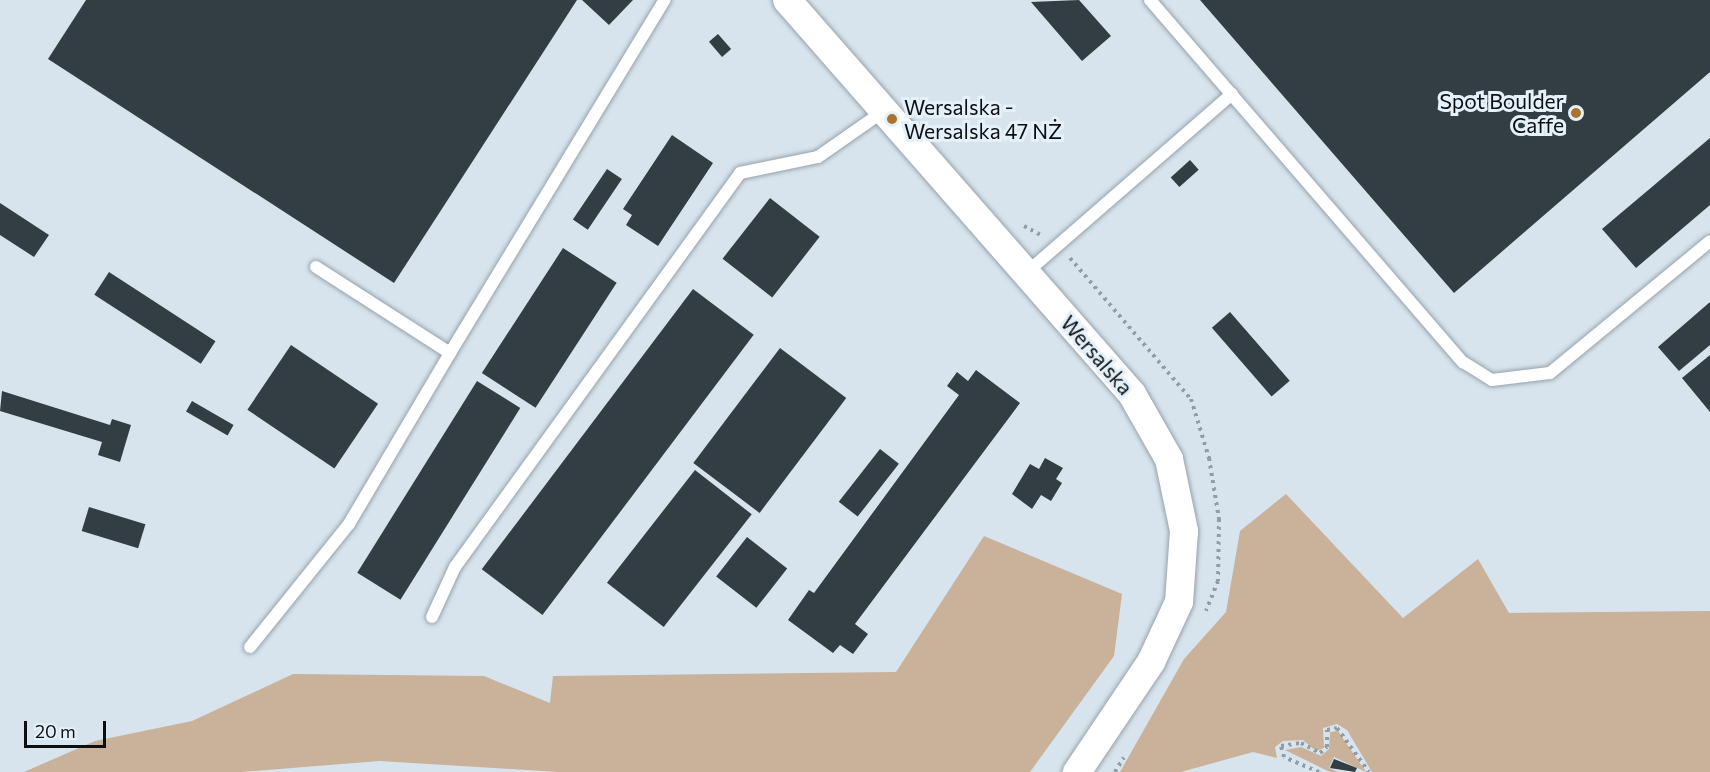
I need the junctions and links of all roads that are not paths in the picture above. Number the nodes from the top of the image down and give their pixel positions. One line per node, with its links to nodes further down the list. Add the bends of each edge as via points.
1 (665, 0): 9 (lane)
2 (787, 0): 5 (street, Wersalska)
3 (1150, 0): 4 (lane)
4 (1232, 94): 6 (lane, via 1463,362 1492,380 1521,380 1558,367); 8 (lane)
5 (885, 111): 8 (street, Wersalska); 10 (lane, via 818,157 740,173 455,567)
6 (1710, 241)
7 (316, 267): 9 (lane)
8 (1026, 273): 12 (street, Wersalska, via 1153,425 1176,478 1184,522 1183,581 1172,622)
9 (450, 353): 11 (lane, via 349,524)
10 (432, 617)
11 (250, 646)
12 (1077, 772)

